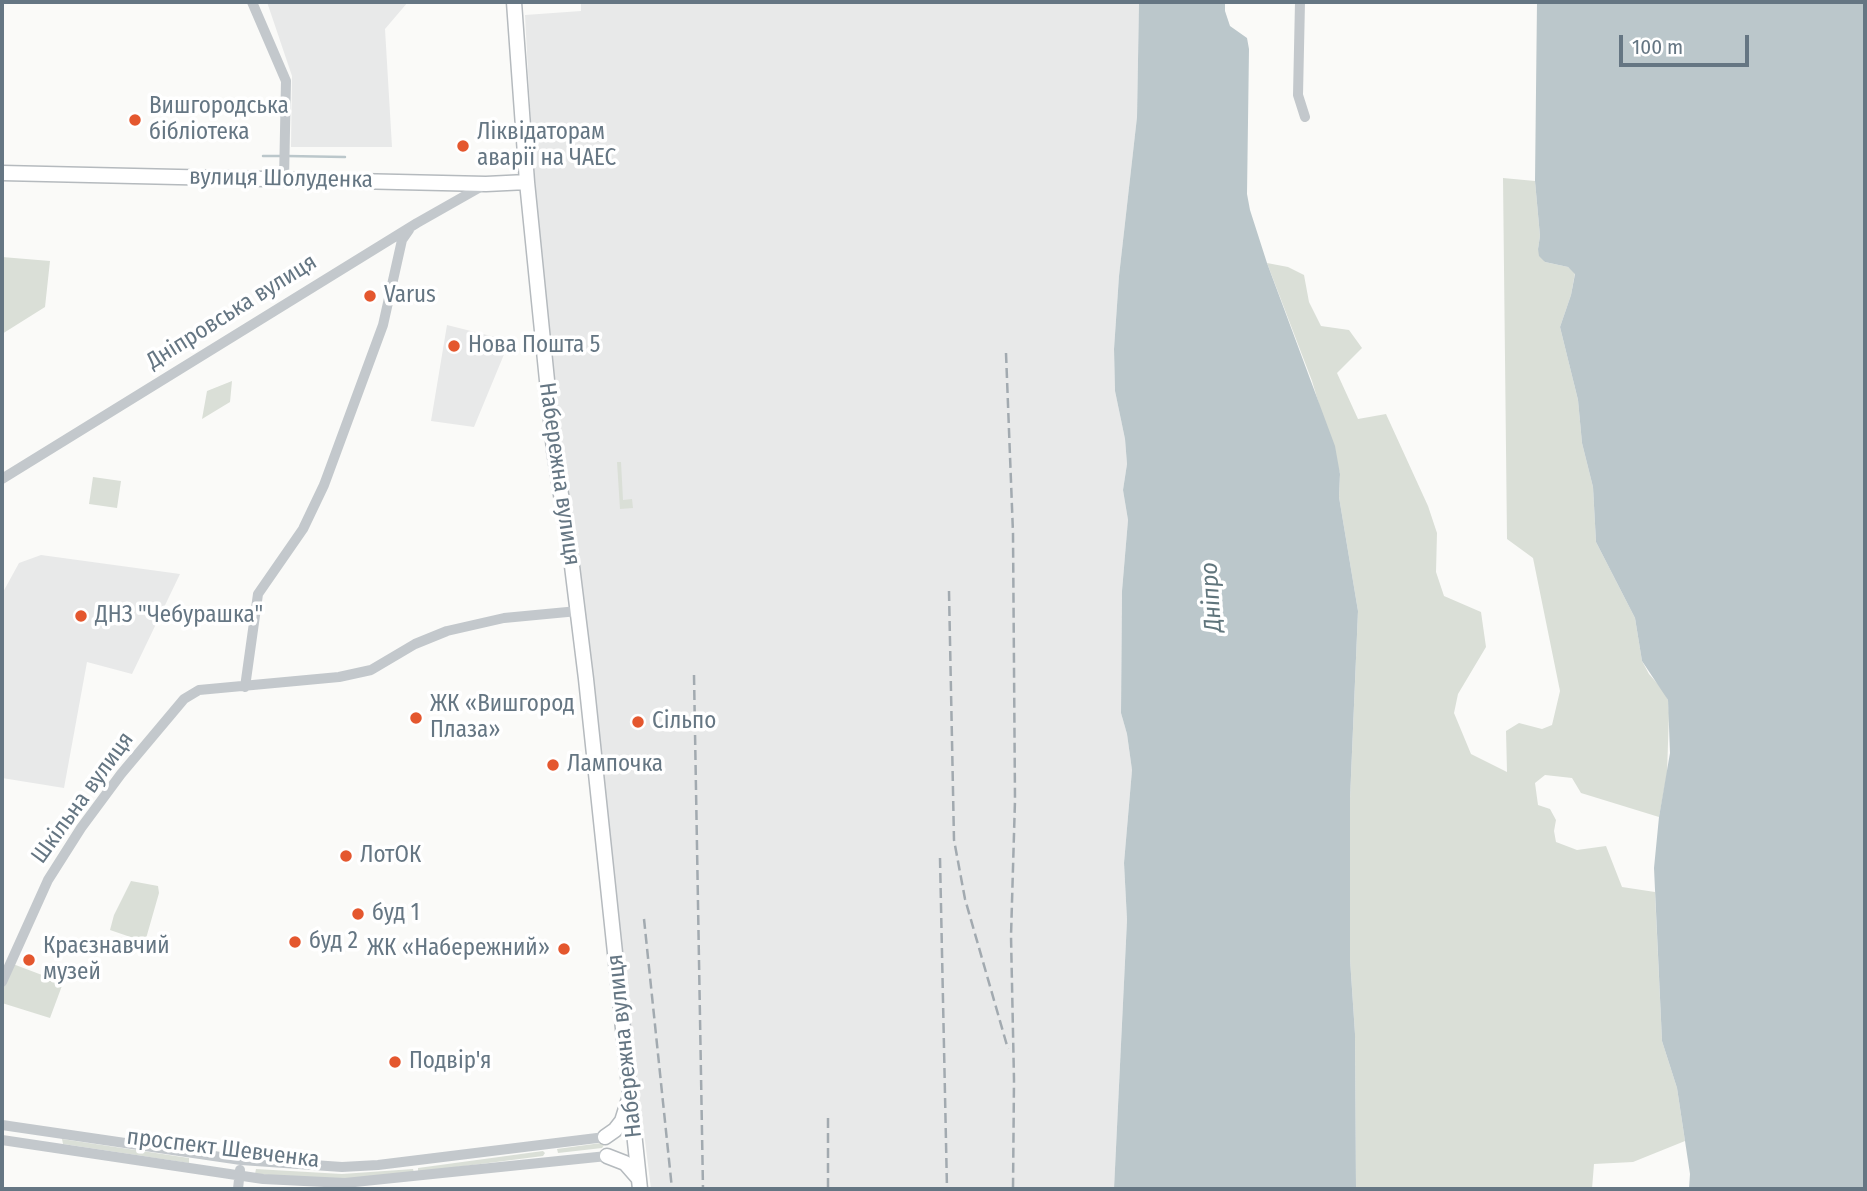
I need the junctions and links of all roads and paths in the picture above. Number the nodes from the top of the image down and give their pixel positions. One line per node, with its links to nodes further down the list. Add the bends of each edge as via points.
1 (252, 2): 7 (street, via 286,81)
2 (514, 2): 8 (main road, Набережна вулиця)
3 (1300, 2): 4 (street, via 1298,95)
4 (1305, 117)
5 (2, 173): 6 (main road, вулиця Шолуденка)
6 (35, 174): 7 (main road, вулиця Шолуденка); 10 (main road, вулиця Шолуденка)
7 (284, 180): 9 (main road, вулиця Шолуденка)
8 (527, 182): 9 (main road, вулиця Шолуденка); 13 (main road, Набережна вулиця, via 554,450)
9 (486, 184): 11 (street, Дніпровська вулиця)
10 (2, 185)
11 (410, 228): 12 (street, Дніпровська вулиця); 14 (street, via 402,240 383,325 324,485 303,529 258,594)
12 (2, 479)
13 (578, 611): 14 (street, via 503,618 447,631 371,670); 16 (main road, Набережна вулиця)
14 (245, 687): 15 (street, Шкільна вулиця, via 199,690 184,699 121,774 48,880)
15 (2, 982)
16 (630, 1097): 19 (main road, via 622,1121); 21 (main road, Набережна вулиця)
17 (2, 1125): 18 (street, проспект Шевченка)
18 (51, 1131): 23 (street); 25 (street, проспект Шевченка)
19 (605, 1137): 21 (main road); 22 (street, проспект Шевченка)
20 (2, 1140): 23 (street, проспект Шевченка)
21 (635, 1141): 24 (main road); 28 (main road, Набережна вулиця)
22 (550, 1144): 25 (street, проспект Шевченка, via 342,1167); 26 (street)
23 (48, 1147): 27 (street, проспект Шевченка)
24 (607, 1156): 26 (street, проспект Шевченка); 28 (main road, via 625,1163)
25 (241, 1160): 27 (street)
26 (551, 1161): 27 (street, проспект Шевченка, via 345,1183)
27 (239, 1176): 29 (street)
28 (640, 1184)
29 (238, 1189)

